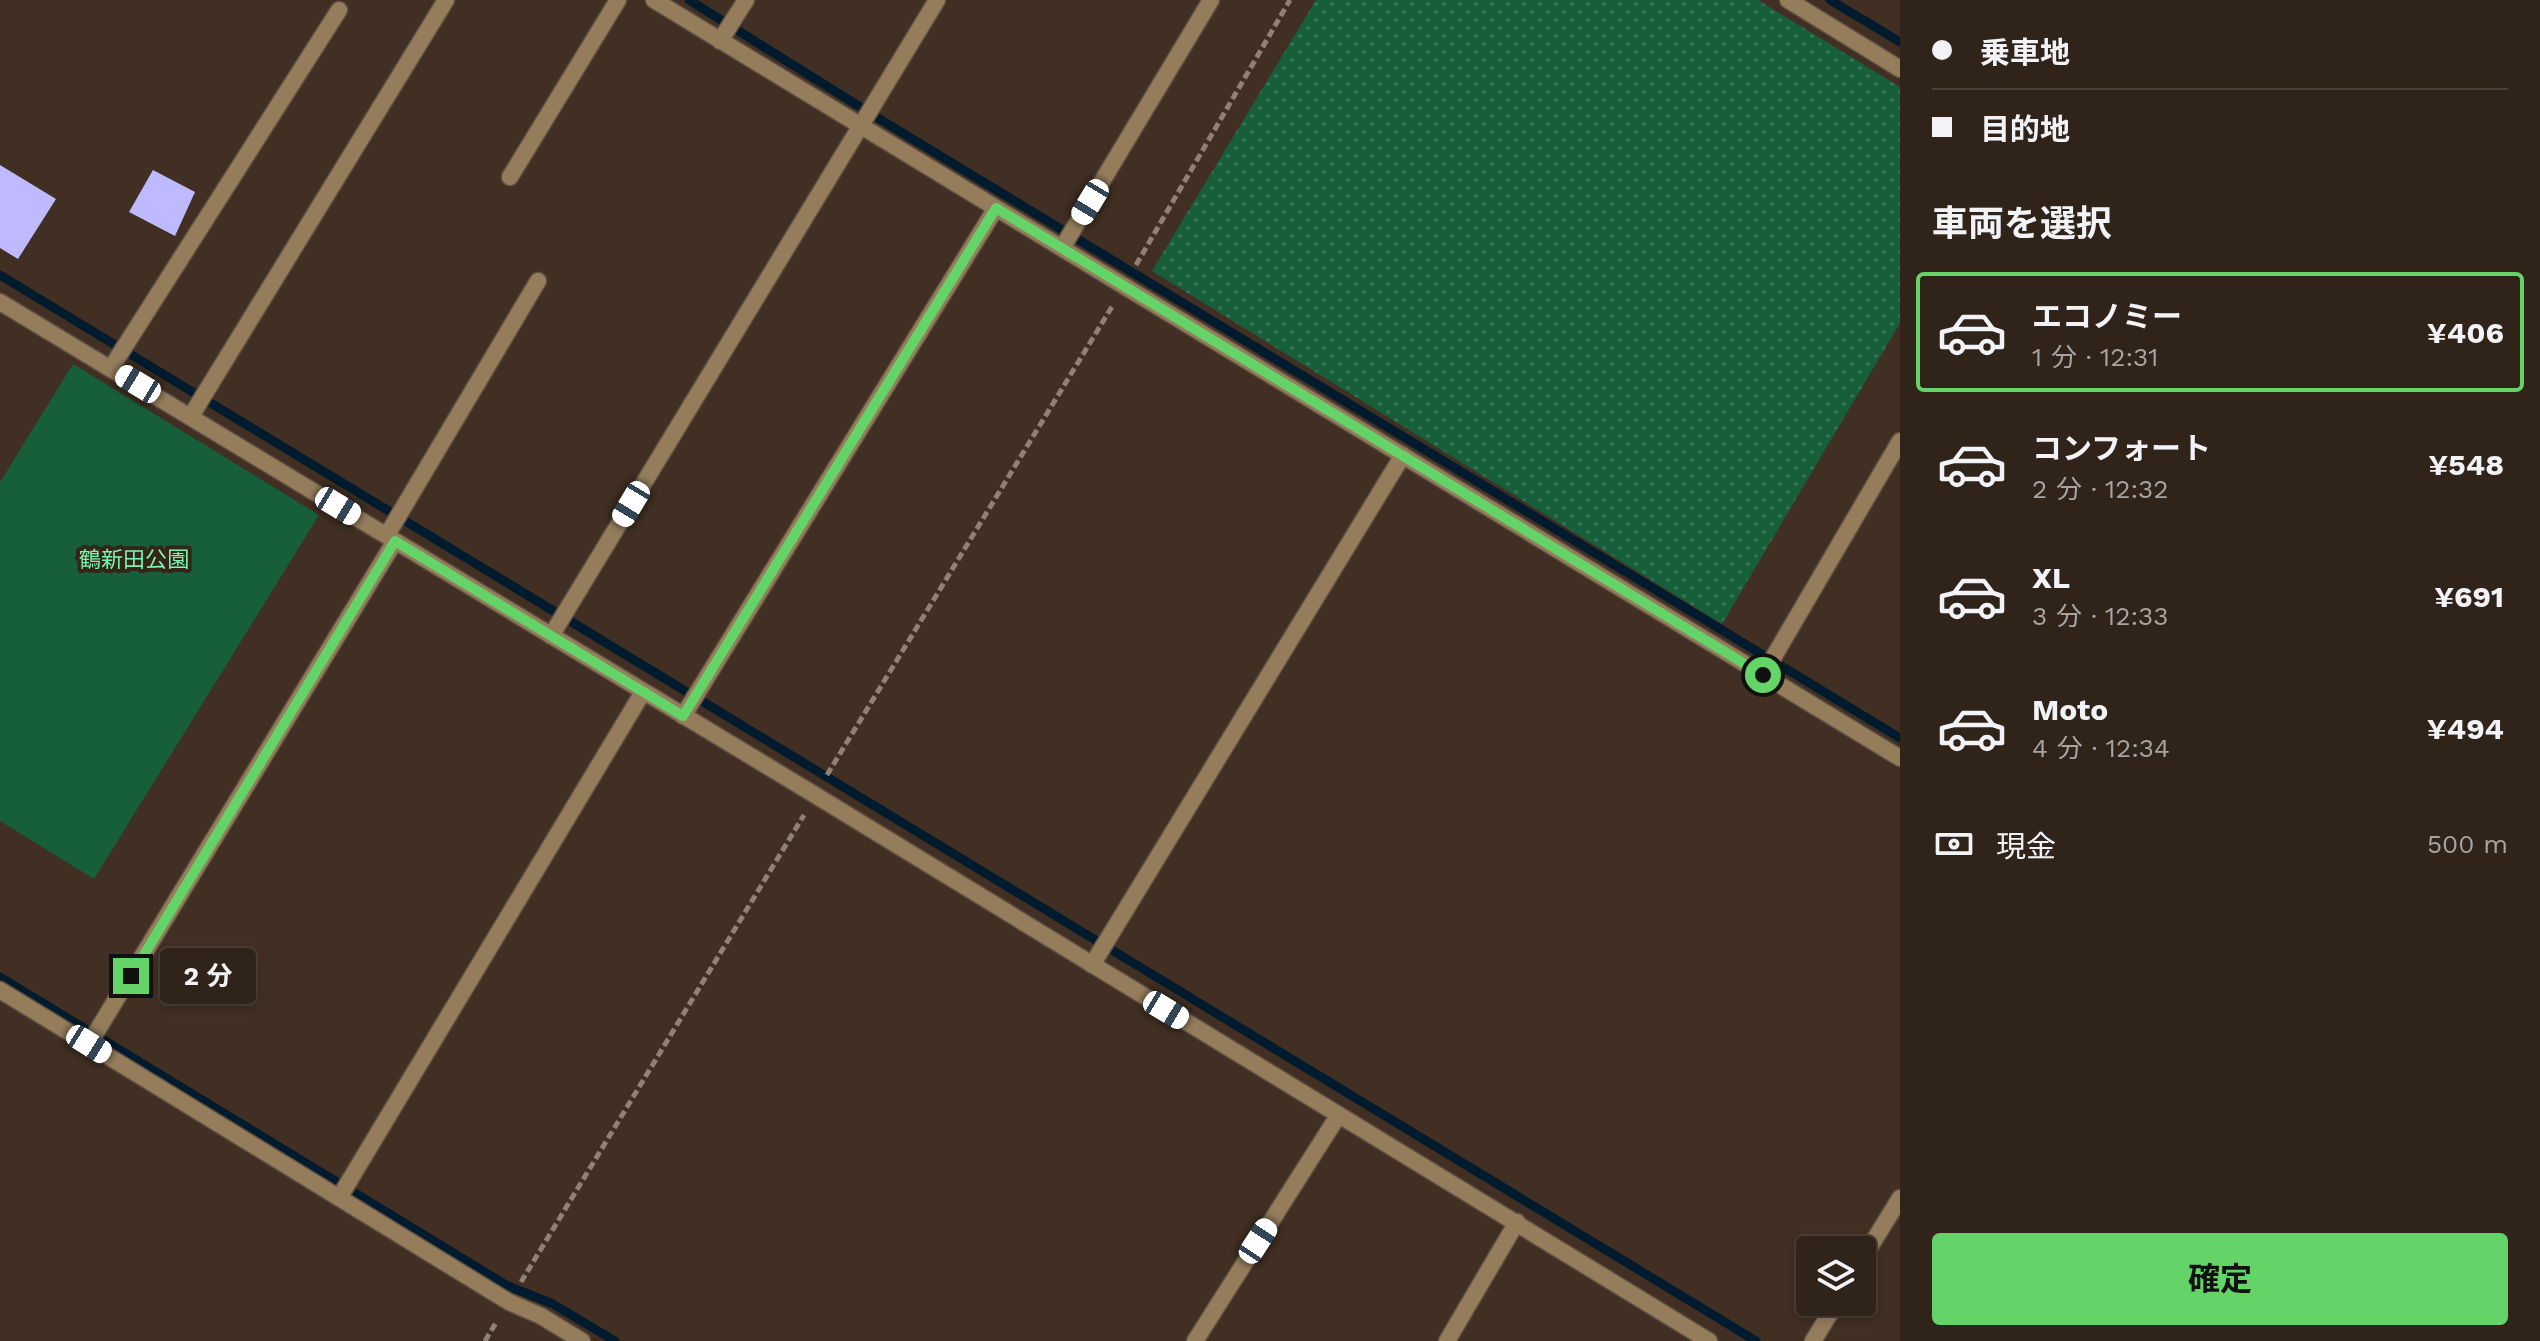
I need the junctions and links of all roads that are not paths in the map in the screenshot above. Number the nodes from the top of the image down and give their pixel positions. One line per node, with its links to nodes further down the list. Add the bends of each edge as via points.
1 (446, 0): 18 (street)
2 (618, 0): 12 (street)
3 (654, 0): 9 (street)
4 (746, 0): 9 (street)
5 (937, 0): 11 (street)
6 (1211, 0): 14 (street)
7 (1788, 0): 10 (street)
8 (339, 10): 17 (street)
9 (727, 31): 11 (street)
10 (1900, 69)
11 (866, 117): 13 (street); 22 (street)
12 (510, 177)
13 (996, 208): 14 (street); 25 (street)
14 (1068, 239): 20 (street, via 1124,286)
15 (538, 281): 21 (street)
16 (0, 302): 17 (street)
17 (119, 356): 18 (street)
18 (199, 404): 21 (street)
19 (1900, 441): 23 (street)
20 (1403, 455): 23 (street); 27 (street)
21 (394, 528): 22 (street); 29 (street)
22 (558, 624): 24 (street)
23 (1769, 665): 26 (street)
24 (643, 692): 25 (street); 31 (street)
25 (691, 704): 27 (street, via 815,795)
26 (1900, 758)
27 (1100, 952): 30 (street)
28 (0, 990): 29 (street)
29 (93, 1038): 31 (street)
30 (1338, 1116): 33 (street); 37 (street)
31 (343, 1191): 36 (street, via 509,1302)
32 (1900, 1198): 34 (street)
33 (1517, 1222): 38 (street); 39 (street)
34 (1876, 1237)
35 (1828, 1316): 40 (street)
36 (582, 1341)
37 (1195, 1341)
38 (1447, 1341)
39 (1709, 1341)
40 (1813, 1341)

